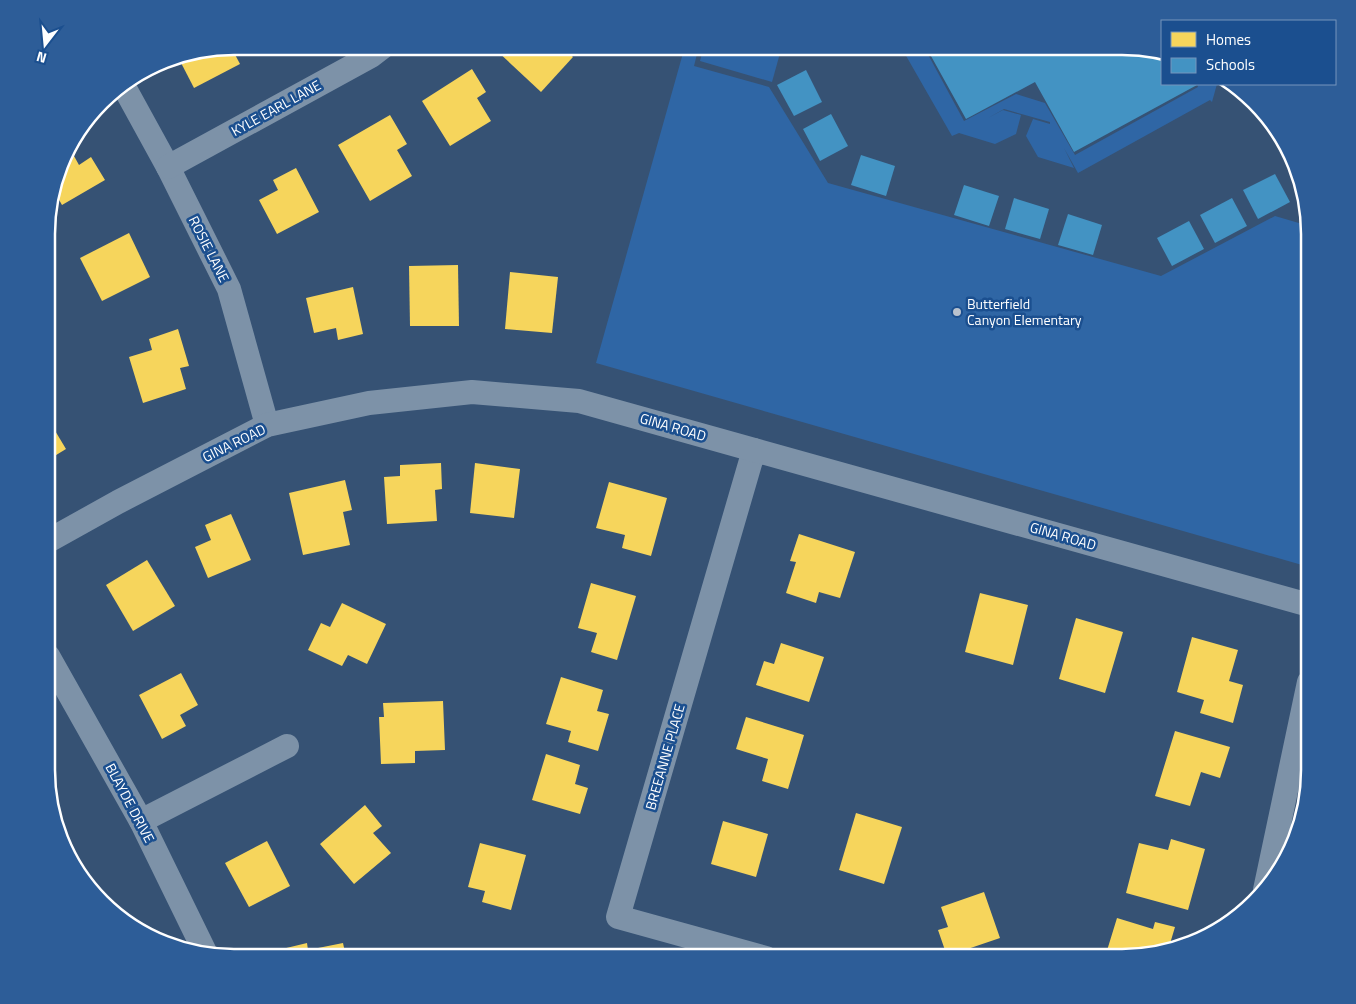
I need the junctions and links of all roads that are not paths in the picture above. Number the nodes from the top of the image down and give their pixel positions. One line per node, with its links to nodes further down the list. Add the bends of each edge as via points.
1 (372, 55): 3 (street, KYLE EARL LANE)
2 (126, 91): 3 (street, ROSIE LANE)
3 (168, 167): 4 (street, ROSIE LANE, via 229,289)
4 (267, 426): 5 (street, GINA ROAD, via 369,403 472,392 579,401); 6 (street, GINA ROAD)
5 (754, 450): 7 (street, GINA ROAD); 14 (street, BREEANNE PLACE, via 618,917)
6 (55, 537)
7 (1301, 603)
8 (55, 668): 11 (street, BLAYDE DRIVE)
9 (1301, 720): 12 (street)
10 (287, 746): 11 (street)
11 (141, 822): 13 (street, BLAYDE DRIVE)
12 (1269, 873)
13 (202, 946)
14 (734, 949)

